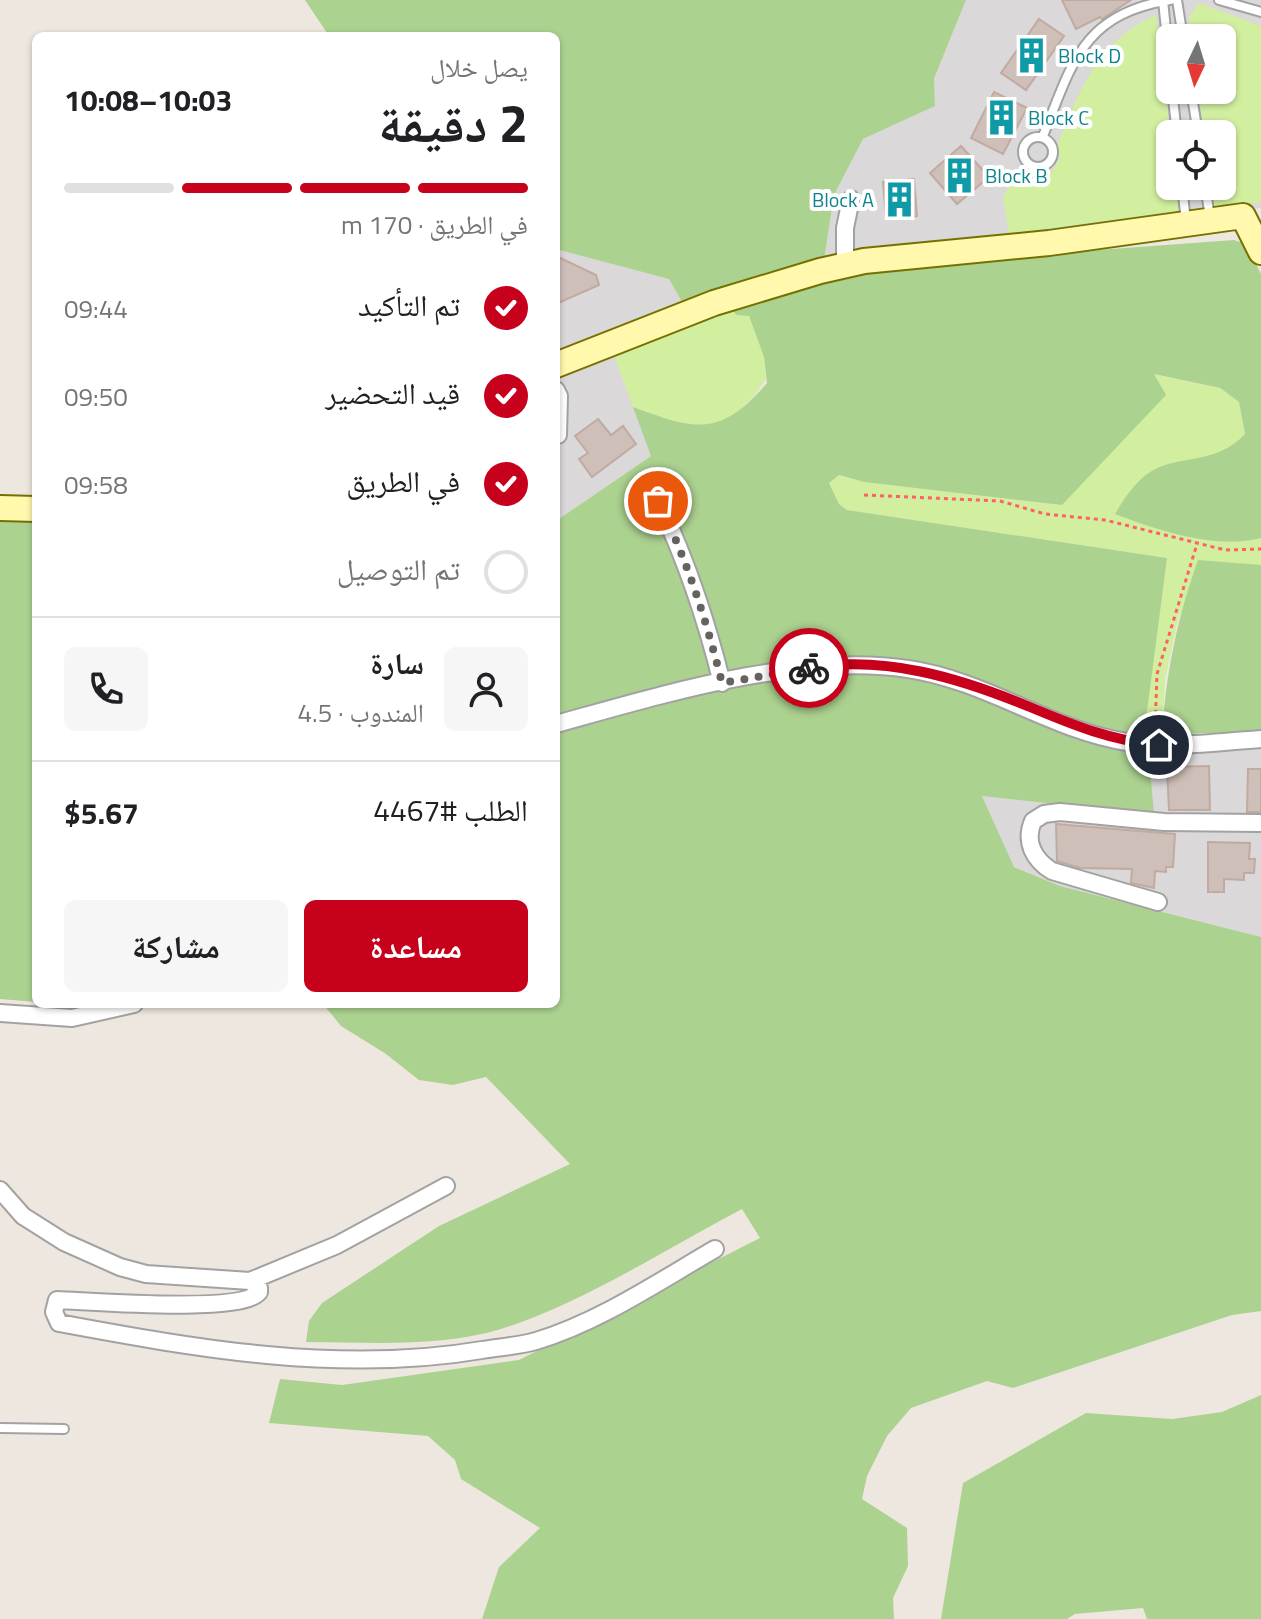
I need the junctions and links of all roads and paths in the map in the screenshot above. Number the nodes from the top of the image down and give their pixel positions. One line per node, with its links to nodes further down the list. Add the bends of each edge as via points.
1 (1165, 0): 5 (lane); 7 (lane, via 1127,12 1090,36 1077,52)
2 (1177, 0): 6 (lane)
3 (1219, 0): 4 (lane)
4 (1261, 12)
5 (1167, 24)
6 (1181, 24)
7 (1043, 136)
8 (851, 199): 15 (street)
9 (1183, 200): 13 (lane)
10 (1207, 200): 12 (lane)
11 (1252, 215): 12 (street); 14 (street)
12 (1211, 222): 13 (street)
13 (1186, 225): 15 (street)
14 (1261, 252)
15 (845, 265): 16 (street, via 783,279)
16 (560, 360)
17 (864, 495): 21 (path, via 1000,501)
18 (658, 501): 23 (street, via 685,556)
19 (0, 508): 20 (street)
20 (32, 509)
21 (1197, 544): 22 (path); 26 (path, via 1157,674)
22 (1261, 549)
23 (722, 683): 24 (street); 25 (street, via 824,665 869,663 956,680 1067,725 1125,742)
24 (560, 723)
25 (1261, 739)
26 (1155, 740)
27 (1260, 824): 28 (street, via 1060,812 1033,821 1029,839 1041,864)
28 (1158, 902)
29 (116, 1008): 30 (street, via 72,1018)
30 (0, 1013)
31 (446, 1186): 34 (street, via 337,1245)
32 (0, 1190): 34 (street, via 23,1216 54,1236 120,1267 146,1274)
33 (715, 1249): 34 (street, via 624,1302 536,1341 427,1360 316,1361 115,1334 59,1323 54,1312 57,1300 207,1305 249,1300 259,1292)
34 (250, 1281)
35 (0, 1428): 36 (lane)
36 (64, 1429)

